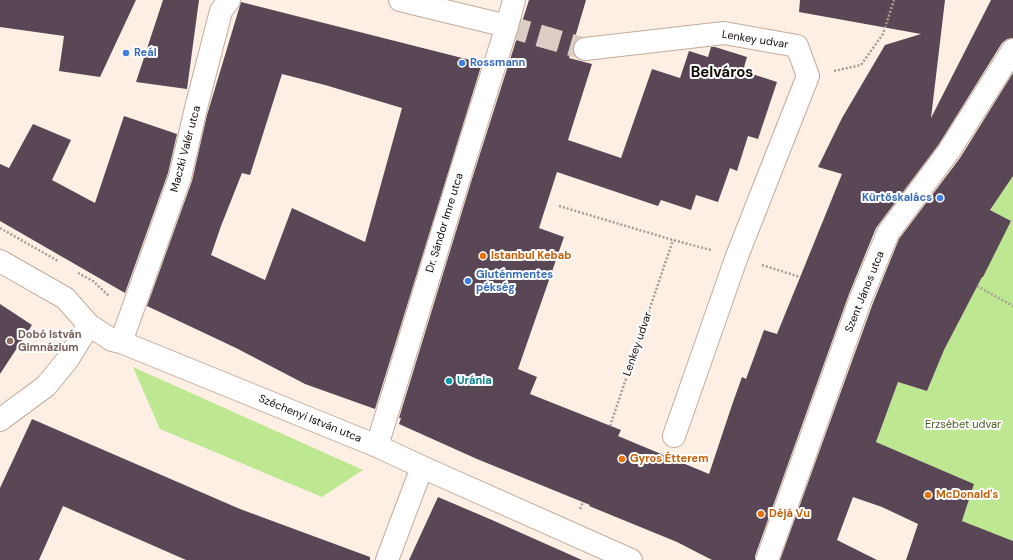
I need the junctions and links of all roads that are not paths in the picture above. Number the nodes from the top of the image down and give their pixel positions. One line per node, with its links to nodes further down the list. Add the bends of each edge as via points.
1 (229, 0): 9 (street, Maczki Valér utca, via 221,11 180,177)
2 (400, 0): 4 (street)
3 (514, 0): 4 (street, Dr. Sándor Imre utca)
4 (507, 26): 12 (street, Dr. Sándor Imre utca)
5 (585, 49): 11 (street, Lenkey udvar, via 724,33 797,46 808,76 737,256)
6 (1013, 50): 16 (street, Szent János utca, via 949,151 888,233 861,298)
7 (0, 261): 8 (street, Széchenyi István utca, via 65,298)
8 (89, 324): 9 (street, Széchenyi István utca, via 112,340); 10 (street, via 68,358 46,386)
9 (121, 342): 12 (street, Széchenyi István utca)
10 (0, 420)
11 (674, 436)
12 (377, 446): 13 (street, Széchenyi István utca)
13 (422, 467): 14 (street); 15 (street, Széchenyi István utca)
14 (387, 560)
15 (632, 560)
16 (767, 560)

